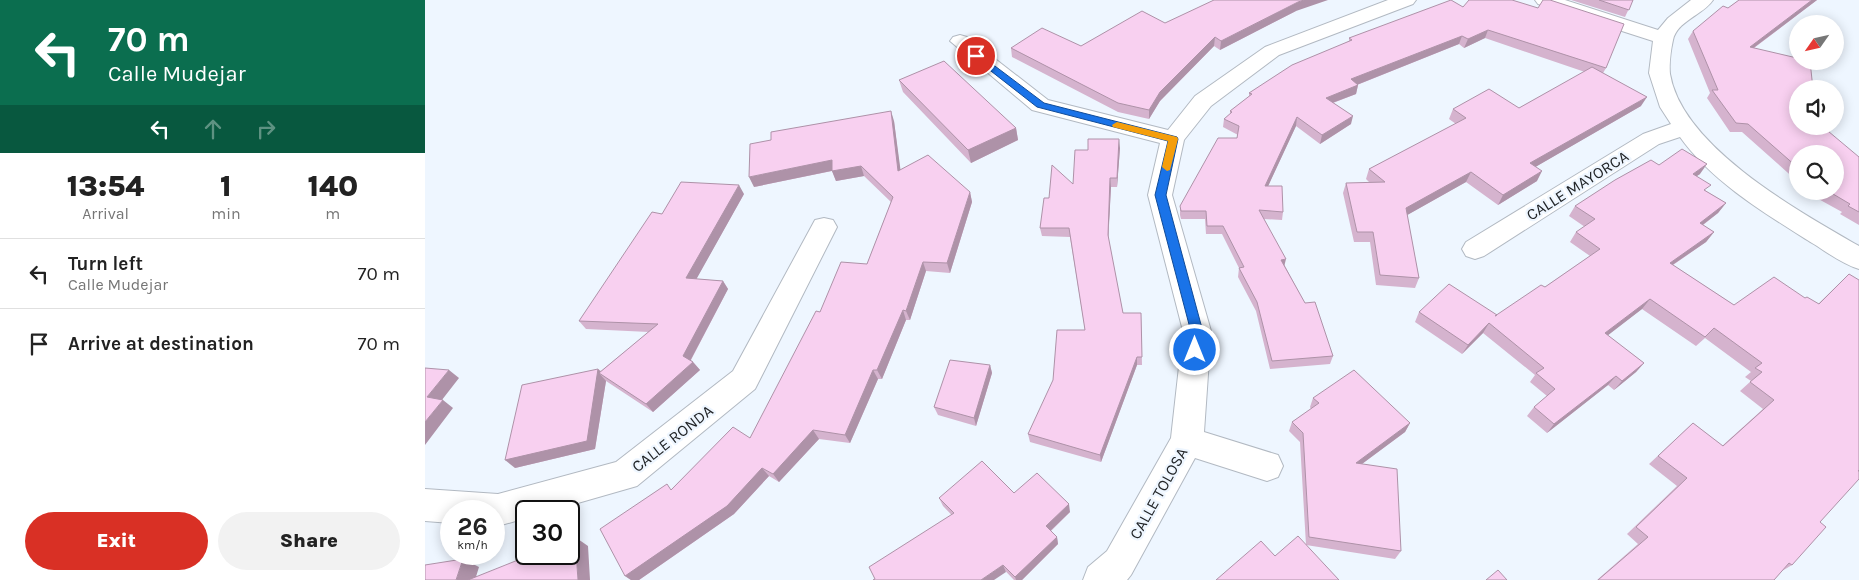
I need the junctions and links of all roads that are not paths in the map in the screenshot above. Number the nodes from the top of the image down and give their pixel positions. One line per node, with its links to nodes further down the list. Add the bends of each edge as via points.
1 (1406, 0): 7 (street, CALLE TOLOSA, via 1272,51 1203,101)
2 (1545, 0): 4 (street)
3 (1703, 0): 4 (street, via 1674,23)
4 (1663, 38): 6 (street, via 1658,74 1666,100)
5 (960, 41): 7 (street, via 1041,105)
6 (1683, 128): 9 (street, CALLE MAYORCA, via 1651,139); 10 (street, via 1765,202)
7 (1173, 139): 11 (street, CALLE TOLOSA, via 1161,195 1197,332)
8 (824, 227): 13 (street, CALLE RONDA, via 744,380 625,475 499,510)
9 (1475, 249)
10 (1859, 258)
11 (1187, 442): 12 (street); 14 (street, CALLE TOLOSA, via 1119,564)
12 (1267, 466)
13 (425, 505)
14 (1101, 580)

